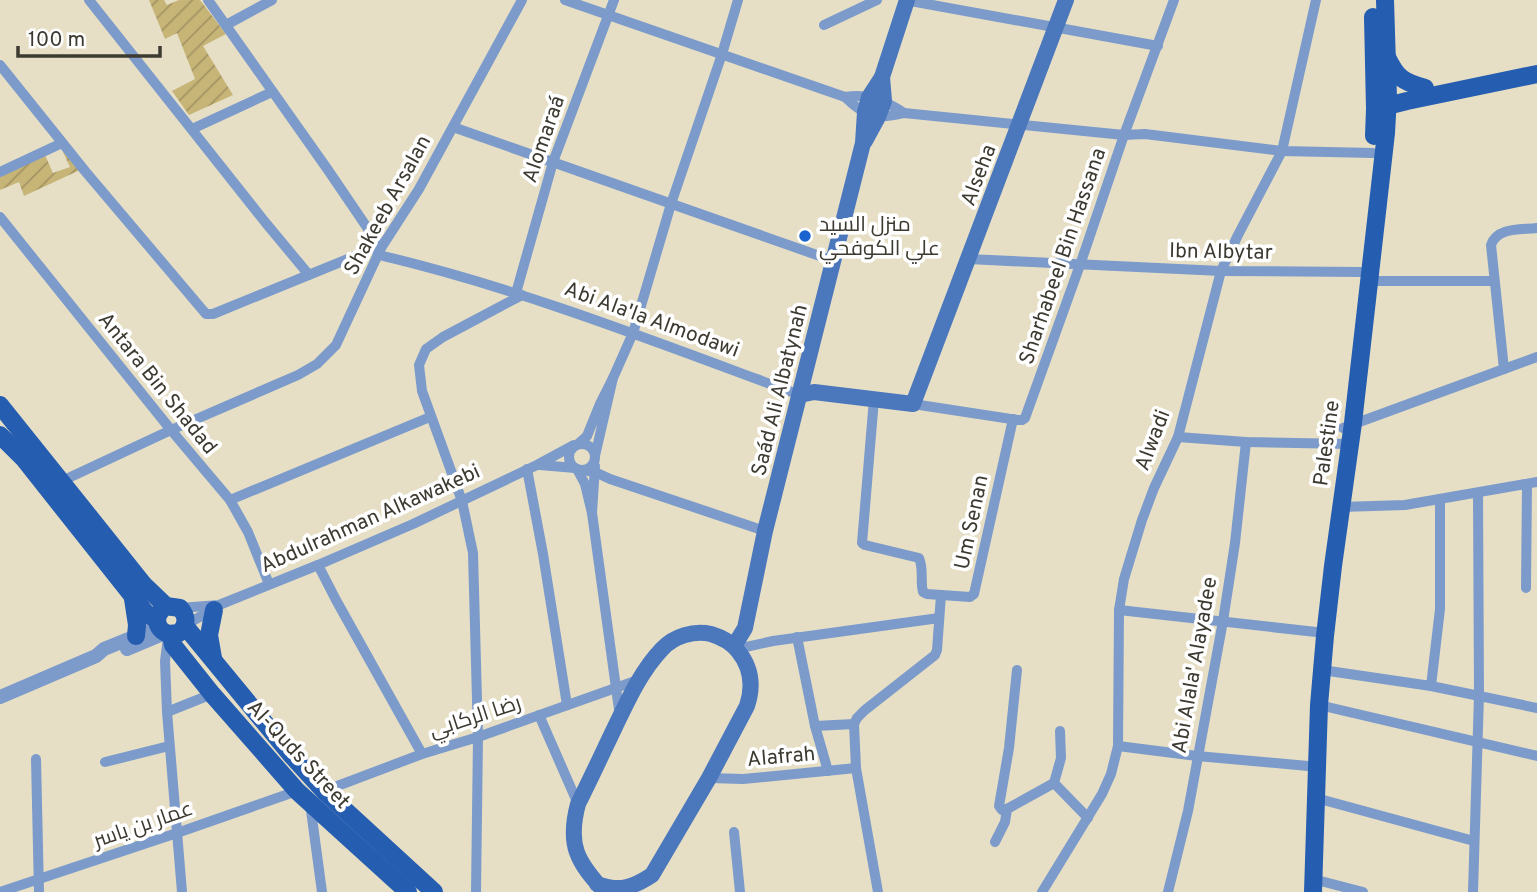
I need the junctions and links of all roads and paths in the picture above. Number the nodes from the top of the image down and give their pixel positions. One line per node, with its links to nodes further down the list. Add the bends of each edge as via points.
1 (89, 0): 34 (street)
2 (208, 0): 16 (street)
3 (272, 0): 16 (street)
4 (522, 0): 33 (street, Shakeeb Arsalan)
5 (565, 0): 15 (street)
6 (614, 0): 15 (street, Alomaraá)
7 (738, 0): 20 (street)
8 (877, 0): 17 (street)
9 (906, 0): 18 (street); 30 (main road)
10 (1066, 0): 18 (main road, Alseha)
11 (1174, 0): 19 (street, Sharhabeel Bin Hassana)
12 (1316, 0): 38 (street, Alwadi)
13 (1373, 0): 29 (main road, Palestine)
14 (1385, 0): 21 (main road, Palestine)
15 (609, 15): 20 (street); 40 (street, Alomaraá)
16 (226, 25): 26 (street)
17 (824, 25)
18 (1056, 27): 19 (street); 32 (main road, Alseha)
19 (1158, 46): 36 (street, Sharhabeel Bin Hassana)
20 (722, 54): 27 (street); 42 (street)
21 (1387, 56): 25 (main road, via 1400,78); 29 (main road, Palestine)
22 (0, 65): 37 (street)
23 (1537, 67): 25 (main road)
24 (1537, 74): 28 (main road)
25 (1425, 88): 29 (main road)
26 (272, 92): 34 (street); 45 (street)
27 (845, 97): 30 (street, via 856,108); 30 (street, via 861,94)
28 (1407, 101): 29 (main road); 35 (main road, via 1392,115)
29 (1381, 103): 35 (main road, Palestine); 39 (main road, Palestine)
30 (874, 107): 31 (street); 31 (street, via 888,117); 47 (main road, Saád Ali Albatynah)
31 (904, 113): 32 (street)
32 (1020, 124): 36 (street); 46 (main road, Alseha)
33 (453, 127): 40 (street); 45 (street, Shakeeb Arsalan)
34 (191, 130): 50 (street)
35 (1386, 133): 51 (main road, Palestine)
36 (1124, 135): 38 (street); 48 (street, Sharhabeel Bin Hassana)
37 (62, 143): 41 (street); 50 (street, via 206,314)
38 (1282, 151): 39 (street); 49 (street, Alwadi)
39 (1373, 153): 51 (main road, Palestine)
40 (553, 162): 42 (street); 53 (street, Alomaraá)
41 (0, 172)
42 (671, 204): 47 (street); 54 (street)
43 (0, 217): 64 (street, Antara Bin Shadad)
44 (1537, 228): 52 (street, via 1504,232 1493,239)
45 (379, 249): 50 (street); 53 (street, Abi Ala'la Almodawi, via 417,265); 64 (street, Shakeeb Arsalan, via 336,345 317,364)
46 (968, 259): 48 (street, Ibn Albytar); 60 (main road, Alseha)
47 (834, 261): 58 (main road, Saád Ali Albatynah)
48 (1080, 265): 49 (street, Ibn Albytar); 63 (street, Sharhabeel Bin Hassana, via 1026,415 1022,420)
49 (1221, 271): 51 (street, Ibn Albytar); 67 (street, Alwadi)
50 (309, 275)
51 (1365, 276): 52 (street, Ibn Albytar); 66 (main road, Palestine)
52 (1494, 281): 56 (street)
53 (519, 294): 54 (street, Abi Ala'la Almodawi); 62 (street, via 426,349 419,365)
54 (633, 333): 57 (street); 58 (street, Abi Ala'la Almodawi)
55 (1537, 357): 56 (street)
56 (1504, 369): 66 (street)
57 (613, 378): 70 (street, via 587,436); 71 (street)
58 (800, 395): 59 (main road, Abi Ala'la Almodawi); 82 (main road, Saád Ali Albatynah)
59 (874, 399): 60 (main road, Abi Ala'la Almodawi); 87 (street, Um Senan, via 862,543 919,558 923,592)
60 (913, 404): 63 (street)
61 (1, 408): 65 (main road)
62 (430, 417): 78 (street); 79 (street)
63 (1013, 419): 87 (street, Um Senan, via 976,590 971,597)
64 (171, 430): 74 (street, Shakeeb Arsalan); 78 (street, Antara Bin Shadad)
65 (21, 431): 68 (street); 74 (main road)
66 (1346, 435): 69 (street); 80 (main road, Palestine); 93 (main road, Palestine)
67 (1178, 437): 69 (street); 89 (street, Alwadi, via 1142,520)
68 (1, 439): 86 (main road, Al-Quds Street, via 24,459)
69 (1246, 442): 91 (street, Abi Alala' Alayadee)
70 (576, 444): 71 (street, via 590,446); 72 (street, Abdulrahman Alkawakebi); 73 (street, via 569,461)
71 (595, 457): 73 (street, via 592,466)
72 (532, 467): 73 (street); 79 (street, Abdulrahman Alkawakebi); 107 (street)
73 (582, 470): 81 (street); 81 (street); 82 (street)
74 (62, 481): 92 (main road)
75 (1532, 483): 76 (street); 85 (street)
76 (1479, 493): 77 (street); 105 (street)
77 (1440, 499): 80 (street); 102 (street, via 1440,609)
78 (230, 500): 84 (street, Antara Bin Shadad)
79 (462, 501): 83 (street, Abdulrahman Alkawakebi); 116 (street, via 473,553)
80 (1341, 507): 100 (main road, Palestine)
81 (592, 513): 103 (street)
82 (765, 531): 96 (main road, Saád Ali Albatynah, via 745,628)
83 (318, 565): 84 (street, Abdulrahman Alkawakebi); 120 (street)
84 (269, 584): 88 (street, Abdulrahman Alkawakebi)
85 (1526, 589)
86 (132, 596): 92 (main road, Al-Quds Street, via 146,613); 94 (main road)
87 (941, 596): 90 (street)
88 (216, 607): 92 (street); 92 (street); 98 (main road, via 209,635)
89 (1119, 610): 91 (street); 119 (street, Alwadi)
90 (939, 618): 95 (street); 113 (street, via 934,655)
91 (1223, 621): 93 (street); 121 (street, Abi Alala' Alayadee)
92 (170, 623): 94 (street); 97 (street, via 108,656); 98 (main road); 104 (main road, Al-Quds Street, via 173,645); 110 (street, via 165,661)
93 (1316, 632): 125 (main road, Palestine)
94 (136, 636): 97 (street)
95 (797, 637): 96 (street); 114 (street)
96 (735, 647): 101 (main road, via 718,636 688,634 663,648); 128 (main road, via 748,667 750,695)
97 (96, 656): 106 (street)
98 (214, 662): 130 (main road, via 292,757)
99 (1017, 670): 133 (street, via 999,806)
100 (1322, 670): 102 (street); 108 (main road, Palestine)
101 (638, 680): 103 (street, رضا الركابي); 112 (main road)
102 (1432, 686): 105 (street)
103 (615, 688): 107 (street, رضا الركابي); 112 (street)
104 (212, 694): 110 (street); 130 (main road, Al-Quds Street)
105 (1479, 695): 109 (street); 117 (street)
106 (0, 697)
107 (567, 705): 111 (street, رضا الركابي)
108 (1319, 705): 117 (street); 131 (main road, Palestine)
109 (1537, 708)
110 (167, 712): 118 (street)
111 (539, 715): 116 (street, رضا الركابي); 132 (street)
112 (620, 717): 132 (main road)
113 (853, 724): 114 (street); 126 (street)
114 (815, 726): 127 (street)
115 (1060, 730): 129 (street, via 1061,758)
116 (478, 737): 120 (street, رضا الركابي); 150 (street)
117 (1477, 743): 122 (street); 138 (street)
118 (170, 746): 124 (street); 137 (street)
119 (1118, 746): 121 (street); 134 (street, Alwadi, via 1111,774)
120 (422, 754): 130 (street, رضا الركابي)
121 (1197, 756): 125 (street); 155 (street, Abi Alala' Alayadee)
122 (1537, 756)
123 (36, 759): 141 (street)
124 (105, 762)
125 (1308, 766): 135 (main road, Palestine)
126 (856, 768): 127 (street, Alafrah); 153 (street)
127 (828, 771): 128 (street, Alafrah)
128 (709, 778): 140 (main road)
129 (1054, 783): 133 (street); 134 (street)
130 (310, 795): 137 (street, عمار بن ياسر); 147 (street); 148 (main road, Al-Quds Street); 149 (main road)
131 (1316, 797): 135 (main road, Palestine); 138 (street)
132 (578, 804): 142 (main road, via 573,821 576,852)
133 (1007, 809): 139 (street)
134 (1088, 818): 154 (street, Alwadi)
135 (1310, 825): 143 (main road, Palestine)
136 (734, 832): 152 (street)
137 (177, 834): 141 (street, عمار بن ياسر); 146 (street)
138 (1474, 841): 157 (street)
139 (995, 842)
140 (652, 875): 142 (main road, via 618,891); 151 (main road)
141 (38, 879): 144 (street, عمار بن ياسر); 145 (street)
142 (601, 888)
143 (1310, 888): 156 (street)
144 (0, 892)
145 (39, 892)
146 (182, 892)
147 (323, 892)
148 (408, 892)
149 (434, 892)
150 (476, 892)
151 (643, 892)
152 (740, 892)
153 (878, 892)
154 (1042, 892)
155 (1168, 892)
156 (1363, 892)
157 (1473, 892)

